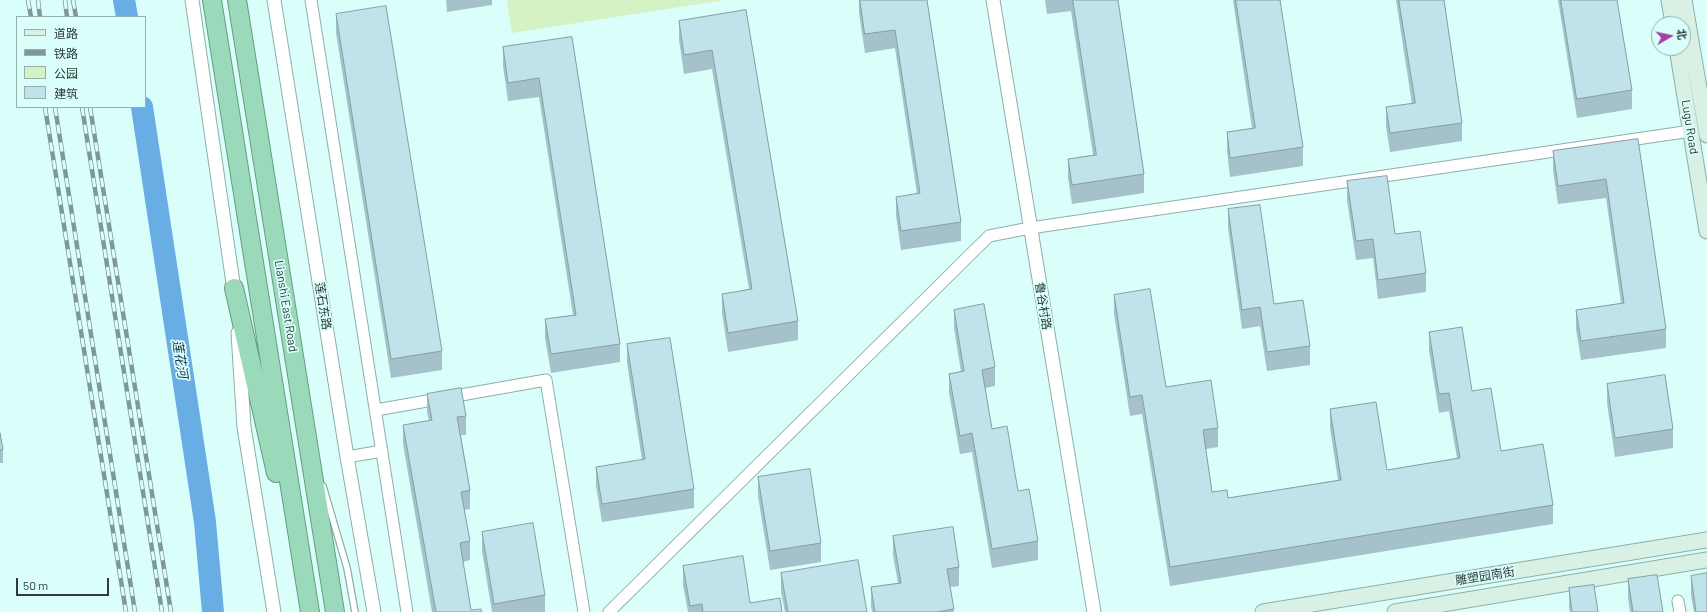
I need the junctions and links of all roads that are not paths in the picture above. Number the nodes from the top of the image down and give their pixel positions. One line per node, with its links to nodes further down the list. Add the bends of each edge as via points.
1 (192, 0): 15 (street)
2 (212, 0): 26 (highway, Lianshi East Road)
3 (237, 0): 17 (highway, Lianshi East Road)
4 (274, 0): 19 (street, 莲石东路)
5 (311, 0): 16 (street)
6 (993, 0): 13 (street, 鲁谷村路)
7 (1669, 0): 9 (main road)
8 (1684, 0): 12 (main road, Lugu Road)
9 (1672, 16)
10 (1678, 56): 11 (main road, Lugu Road)
11 (1691, 131): 13 (street); 14 (main road, Lugu Road)
12 (1707, 135)
13 (1030, 228): 32 (street, via 989,236); 33 (street, 鲁谷村路)
14 (1707, 231)
15 (234, 288): 25 (street, via 244,427); 26 (highway)
16 (376, 410): 18 (street); 31 (street, via 546,380)
17 (306, 428): 20 (lane); 27 (highway, Lianshi East Road)
18 (382, 451): 19 (street); 30 (street)
19 (347, 457): 29 (street, 莲石东路)
20 (319, 472)
21 (321, 479): 28 (lane, via 347,568)
22 (1707, 540): 34 (main road, 雕塑园南街)
23 (1707, 560): 35 (main road, 雕塑园南街)
24 (1678, 601): 36 (street)
25 (274, 612)
26 (309, 612)
27 (335, 612)
28 (355, 612)
29 (374, 612)
30 (407, 612)
31 (584, 612)
32 (609, 612)
33 (1094, 612)
34 (1263, 612)
35 (1394, 612)
36 (1680, 612)

